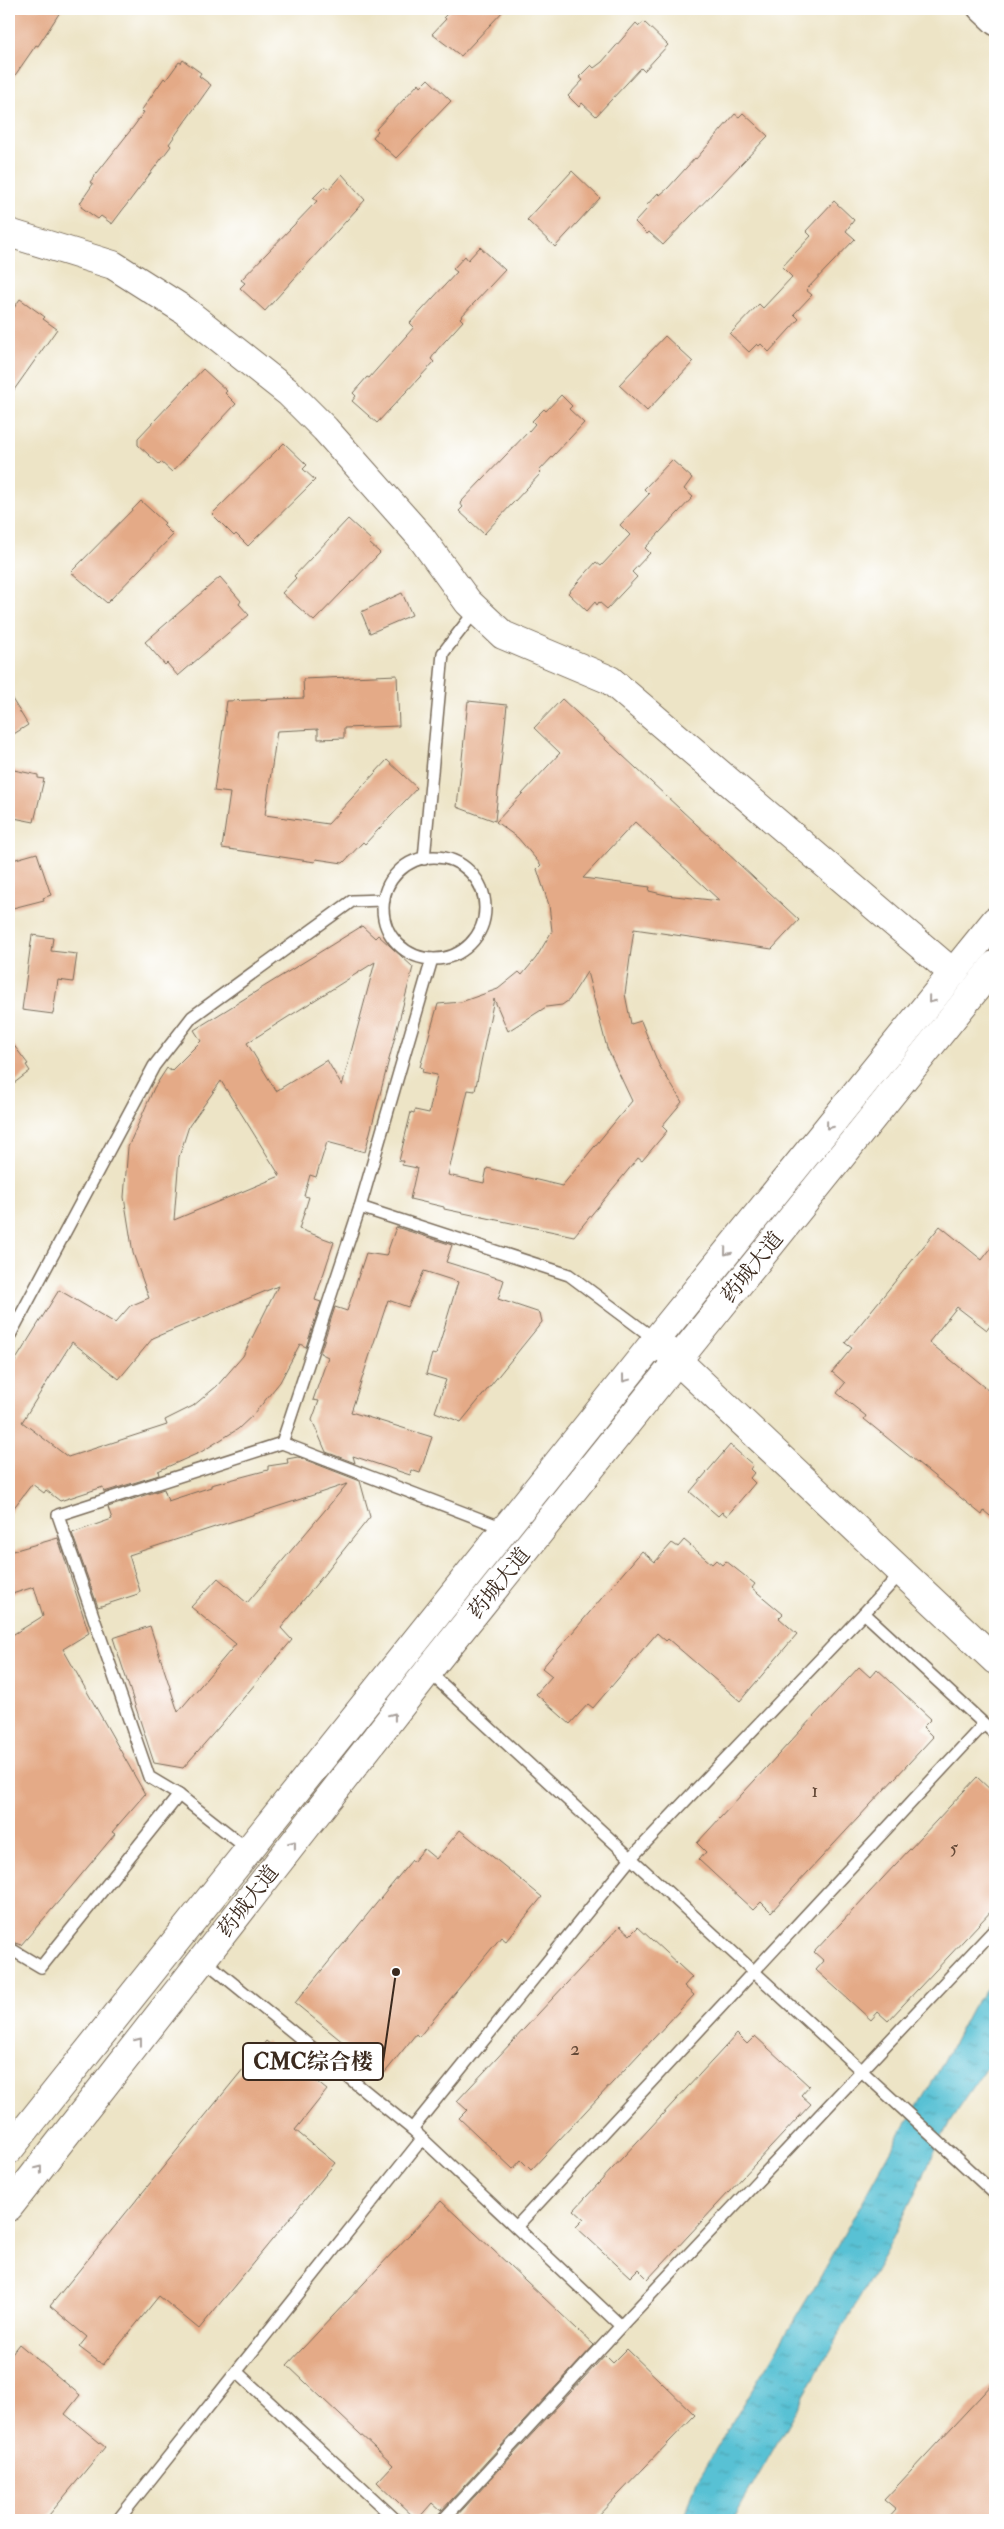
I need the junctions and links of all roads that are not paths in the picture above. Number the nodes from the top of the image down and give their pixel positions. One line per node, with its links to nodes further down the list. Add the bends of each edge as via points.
1 (980, 9): 2 (street)
2 (995, 24)
3 (9, 233): 4 (main road, via 113,265 184,310 289,393 420,536)
4 (476, 610): 5 (lane, via 443,654); 10 (main road, via 503,635 610,680)
5 (424, 859): 6 (lane, via 402,869 387,889); 8 (lane, via 436,858 459,864 477,881 484,904 481,928 475,939 455,954)
6 (384, 900): 8 (lane, via 385,919 391,936 409,953); 12 (lane, via 352,900 192,1017 154,1066)
7 (995, 921): 10 (main road, 药城大道)
8 (432, 959): 11 (lane)
9 (995, 965): 14 (main road, 药城大道)
10 (953, 973): 13 (main road, 药城大道, one-way to 13)
11 (360, 1207): 13 (lane, via 569,1275); 15 (lane)
12 (9, 1337)
13 (656, 1340): 14 (main road); 16 (main road, 药城大道, one-way to 16)
14 (678, 1360): 17 (main road); 20 (main road, 药城大道)
15 (282, 1442): 16 (lane); 23 (lane, via 58,1515 149,1777)
16 (506, 1529): 24 (main road, 药城大道)
17 (902, 1572): 18 (lane); 19 (main road)
18 (864, 1613): 21 (lane); 25 (lane)
19 (995, 1660)
20 (428, 1671): 25 (lane); 28 (main road, 药城大道, one-way to 20)
21 (984, 1724): 22 (lane); 29 (lane)
22 (995, 1734)
23 (179, 1795): 24 (lane); 27 (lane, via 41,1967)
24 (249, 1850): 33 (main road, 药城大道)
25 (631, 1858): 29 (lane); 31 (lane)
26 (995, 1929): 30 (lane)
27 (9, 1948)
28 (203, 1959): 31 (lane); 35 (main road, 药城大道, one-way to 28)
29 (754, 1972): 30 (lane); 36 (lane)
30 (861, 2070): 34 (lane); 37 (lane)
31 (412, 2129): 32 (lane)
32 (422, 2139): 36 (lane); 38 (lane)
33 (9, 2150)
34 (995, 2194)
35 (9, 2207)
36 (516, 2228): 37 (lane)
37 (621, 2326): 41 (lane)
38 (237, 2372): 39 (lane); 40 (lane)
39 (118, 2520)
40 (396, 2520)
41 (443, 2520)

